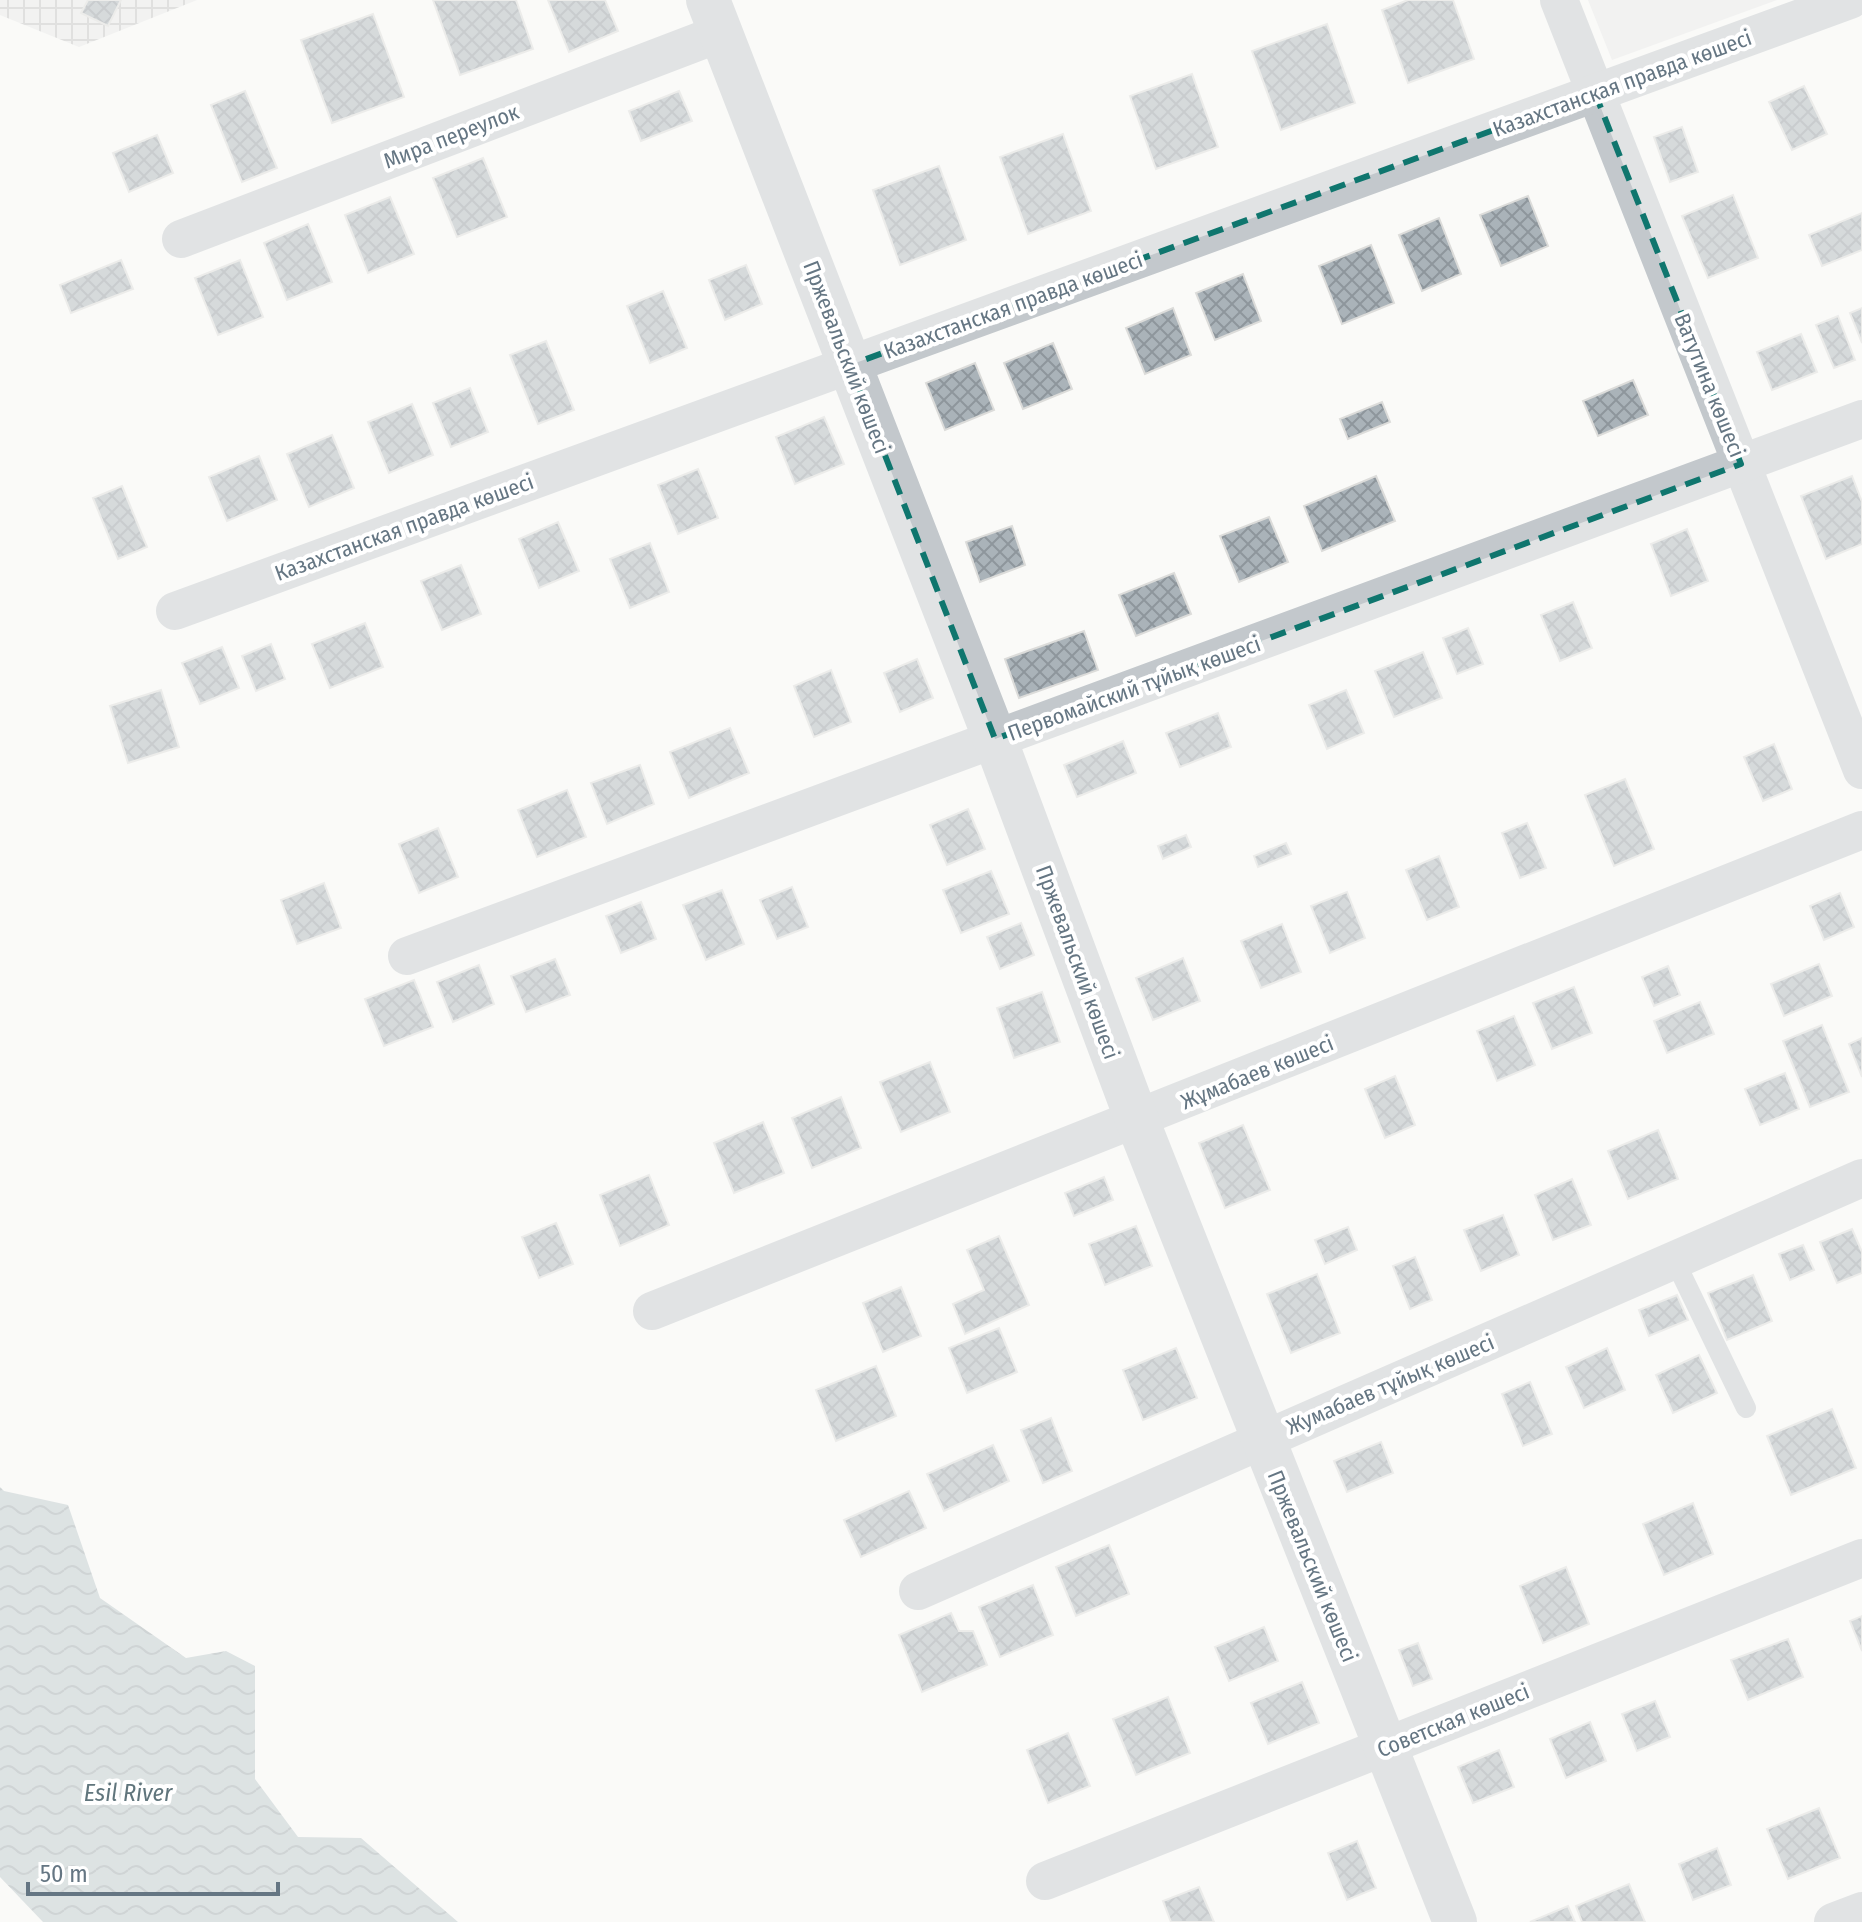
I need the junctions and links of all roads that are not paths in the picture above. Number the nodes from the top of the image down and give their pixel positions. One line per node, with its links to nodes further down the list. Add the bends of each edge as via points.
1 (1559, 0): 4 (street, Ватутина көшесі)
2 (1850, 0): 4 (street, Казахстанская правда көшесі)
3 (715, 16): 5 (street, Мира переулок); 6 (street, Пржевальский көшесі)
4 (1595, 93): 6 (street, Казахстанская правда көшесі); 8 (street, Ватутина көшесі)
5 (181, 239)
6 (850, 365): 9 (street, Казахстанская правда көшесі); 10 (street, Пржевальский көшесі)
7 (1862, 419): 8 (street, Первомайский тұйық көшесі)
8 (1741, 464): 10 (street, Первомайский тұйық көшесі); 11 (street, Ватутина көшесі)
9 (175, 611)
10 (995, 739): 13 (street, Первомайский тұйық көшесі); 14 (street, Пржевальский көшесі)
11 (1862, 770)
12 (1862, 830): 14 (street, Жұмабаев көшесі)
13 (407, 956)
14 (1137, 1120): 17 (street, Жұмабаев көшесі); 19 (street, Пржевальский көшесі)
15 (1862, 1178): 16 (street, Жумабаев тұйық көшесі)
16 (1675, 1261): 18 (lane); 19 (street, Жумабаев тұйық көшесі)
17 (652, 1311)
18 (1746, 1408)
19 (1262, 1440): 21 (street, Жумабаев тұйық көшесі); 22 (street, Пржевальский көшесі)
20 (1862, 1558): 22 (street, Советская көшесі)
21 (918, 1591)
22 (1387, 1746): 23 (street, Советская көшесі); 25 (street, Пржевальский көшесі)
23 (1045, 1881)
24 (1862, 1911): 26 (street)
25 (1455, 1922)
26 (1833, 1922)

